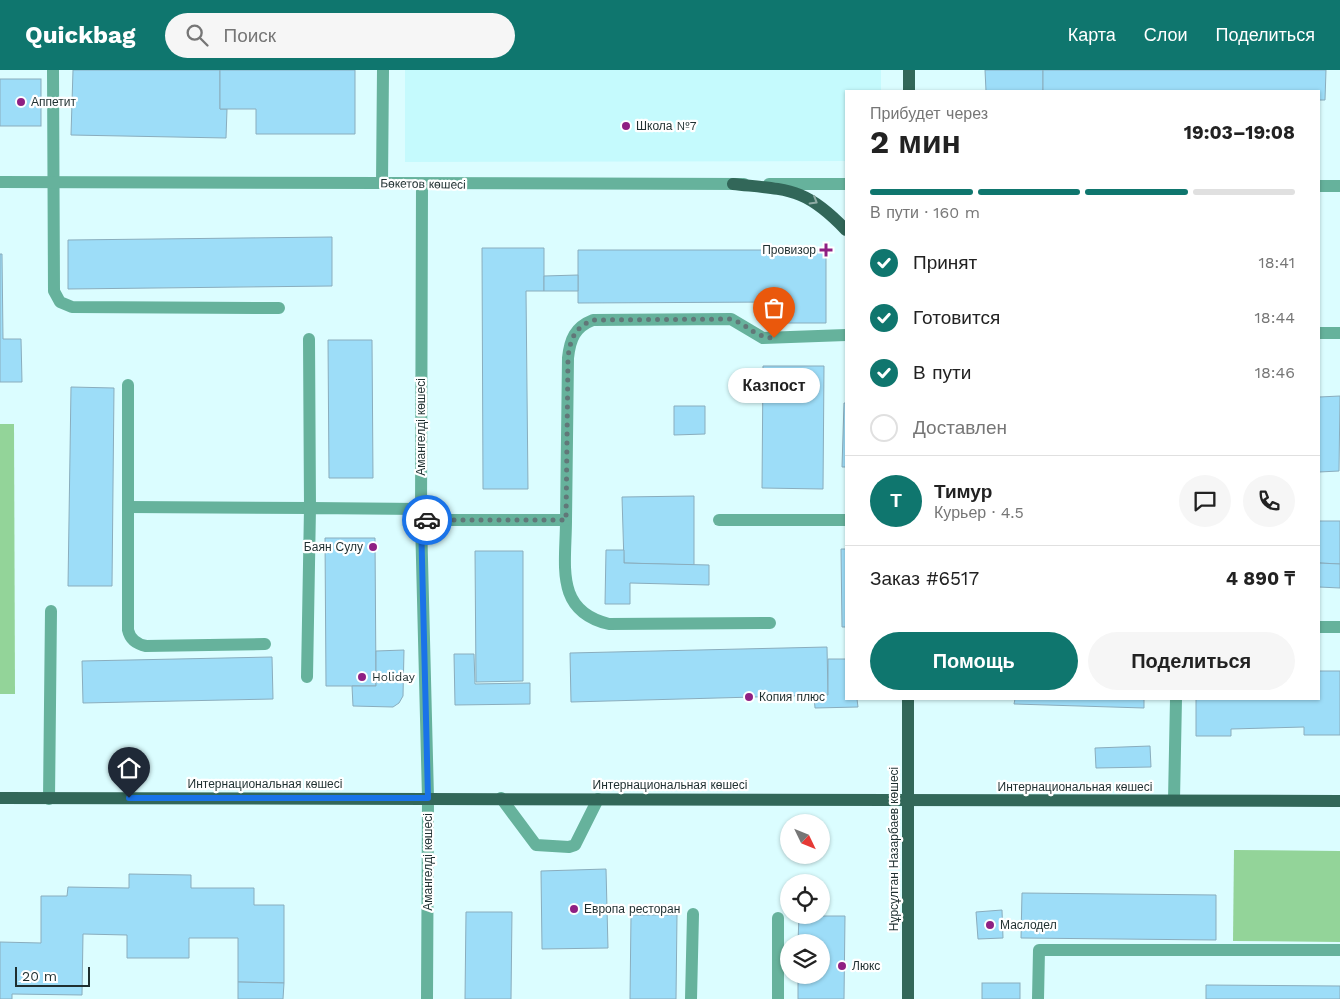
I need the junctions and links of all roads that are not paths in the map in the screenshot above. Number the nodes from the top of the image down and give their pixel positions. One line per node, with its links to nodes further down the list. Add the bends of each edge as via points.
1 (53, 70): 6 (street)
2 (383, 70): 7 (street)
3 (909, 70): 4 (main road)
4 (909, 90)
5 (0, 182): 6 (street, Бөкетов көшесі)
6 (53, 182): 7 (street, Бөкетов көшесі); 14 (street, via 54,291 65,306)
7 (382, 183): 8 (street, Бөкетов көшесі)
8 (422, 184): 9 (street, Бөкетов көшесі); 22 (street, Амангелді көшесі)
9 (733, 184): 10 (street, Бөкетов көшесі); 13 (main road, one-way to 13, via 794,191 817,203)
10 (845, 184)
11 (1320, 186): 12 (street)
12 (1340, 186)
13 (845, 229)
14 (279, 308)
15 (1320, 333): 16 (street)
16 (1340, 333)
17 (845, 335): 23 (street, via 763,338 730,319 593,320 584,324 575,332 568,358)
18 (309, 338): 21 (street)
19 (128, 385): 20 (street)
20 (128, 507): 21 (street); 30 (street, via 128,630 132,639 146,646)
21 (310, 508): 22 (street); 31 (street)
22 (421, 515): 23 (street); 35 (street, Амангелді көшесі)
23 (566, 520): 27 (street, via 568,593 581,613 594,620 609,624)
24 (719, 520): 25 (street)
25 (845, 520)
26 (51, 611): 37 (street)
27 (770, 623)
28 (1320, 627): 29 (street)
29 (1340, 627)
30 (265, 644)
31 (307, 677)
32 (908, 700): 41 (main road, Нұрсұлтан Назарбаев көшесі)
33 (1176, 700): 39 (street)
34 (0, 798): 37 (main road, Интернациональная көшесі)
35 (428, 798): 36 (main road, Интернациональная көшесі); 37 (main road, Интернациональная көшесі); 45 (street, Амангелді көшесі)
36 (501, 798): 38 (main road, Интернациональная көшесі); 38 (street, via 534,844 540,847 569,847 578,842)
37 (49, 799)
38 (598, 799): 41 (main road, Интернациональная көшесі)
39 (1174, 800): 40 (main road, Интернациональная көшесі); 41 (main road, Интернациональная көшесі)
40 (1340, 801)
41 (908, 802): 48 (main road, Нұрсұлтан Назарбаев көшесі)
42 (693, 914): 46 (street)
43 (778, 918): 47 (street)
44 (1340, 950): 49 (street, via 1040,950)
45 (428, 999)
46 (691, 999)
47 (778, 999)
48 (908, 999)
49 (1038, 999)

